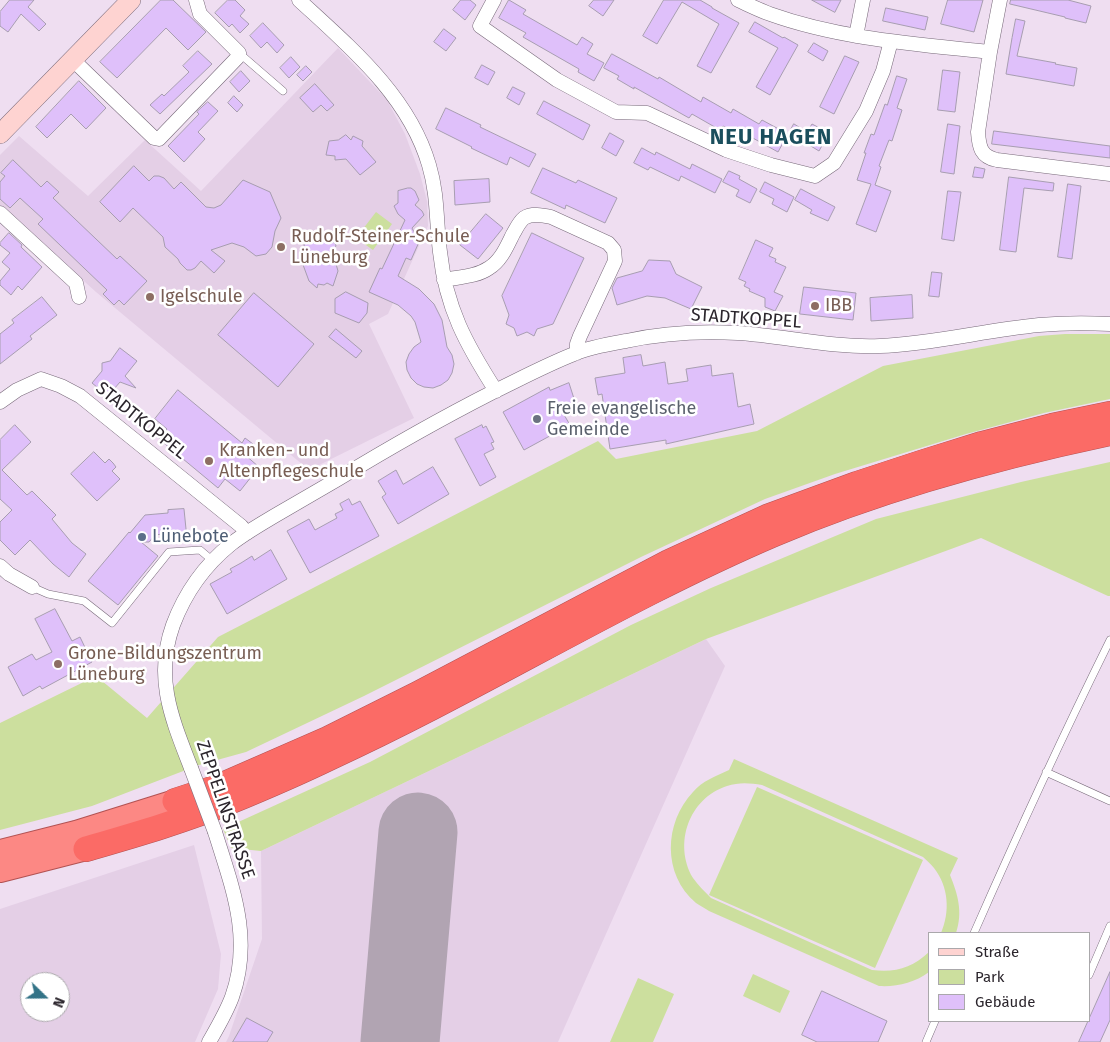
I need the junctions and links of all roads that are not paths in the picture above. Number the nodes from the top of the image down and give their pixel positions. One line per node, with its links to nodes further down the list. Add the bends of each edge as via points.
1 (131, 0): 12 (main road)
2 (196, 0): 11 (street, via 200,14)
3 (299, 0): 17 (street, via 379,78 415,130 429,164 437,200)
4 (494, 0): 9 (street, via 480,26 557,80 616,112 647,113 726,150 815,176 834,163 866,111 883,71)
5 (738, 0): 8 (street, via 777,17)
6 (863, 0): 8 (street)
7 (1000, 0): 10 (street)
8 (856, 36): 9 (street)
9 (891, 41): 10 (street)
10 (990, 52): 15 (street, via 978,132 978,143 985,155 997,160)
11 (239, 53): 12 (street, via 159,139 154,138); 13 (lane)
12 (73, 60): 14 (main road)
13 (283, 91)
14 (0, 134)
15 (1110, 174)
16 (0, 213): 18 (street, via 76,283)
17 (444, 280): 20 (street, via 490,268 503,254 519,223 533,215 550,217 608,243 614,250 615,261 580,336); 21 (street, via 458,327)
18 (79, 297)
19 (1110, 324): 20 (street, STADTKOPPEL, via 1037,325 923,343 878,346 697,332 630,340)
20 (576, 353): 21 (street, STADTKOPPEL)
21 (496, 391): 25 (street, STADTKOPPEL, via 400,442)
22 (0, 402): 25 (street, STADTKOPPEL, via 41,378 80,396)
23 (1110, 414): 32 (highway, via 956,452 768,517 669,562 328,739 218,787)
24 (1110, 433): 34 (highway, via 986,462 922,481 775,534 677,579 332,757 228,802)
25 (247, 533): 26 (street, STADTKOPPEL)
26 (213, 560): 28 (lane, via 200,550 169,552 112,623 84,601 48,594); 29 (street, STADTKOPPEL)
27 (0, 566): 28 (street)
28 (32, 587)
29 (189, 591): 41 (street, ZEPPELINSTRASSE, bridge, via 172,626 166,648 167,698 236,899 241,947 232,997)
30 (1110, 640): 31 (lane)
31 (1046, 772): 33 (lane); 38 (lane)
32 (175, 801): 35 (highway, via 76,832)
33 (1110, 801)
34 (86, 849): 36 (highway)
35 (0, 851)
36 (0, 871)
37 (1110, 926): 39 (lane)
38 (974, 932)
39 (1090, 973)
40 (935, 1022): 42 (lane)
41 (209, 1042)
42 (926, 1042)

